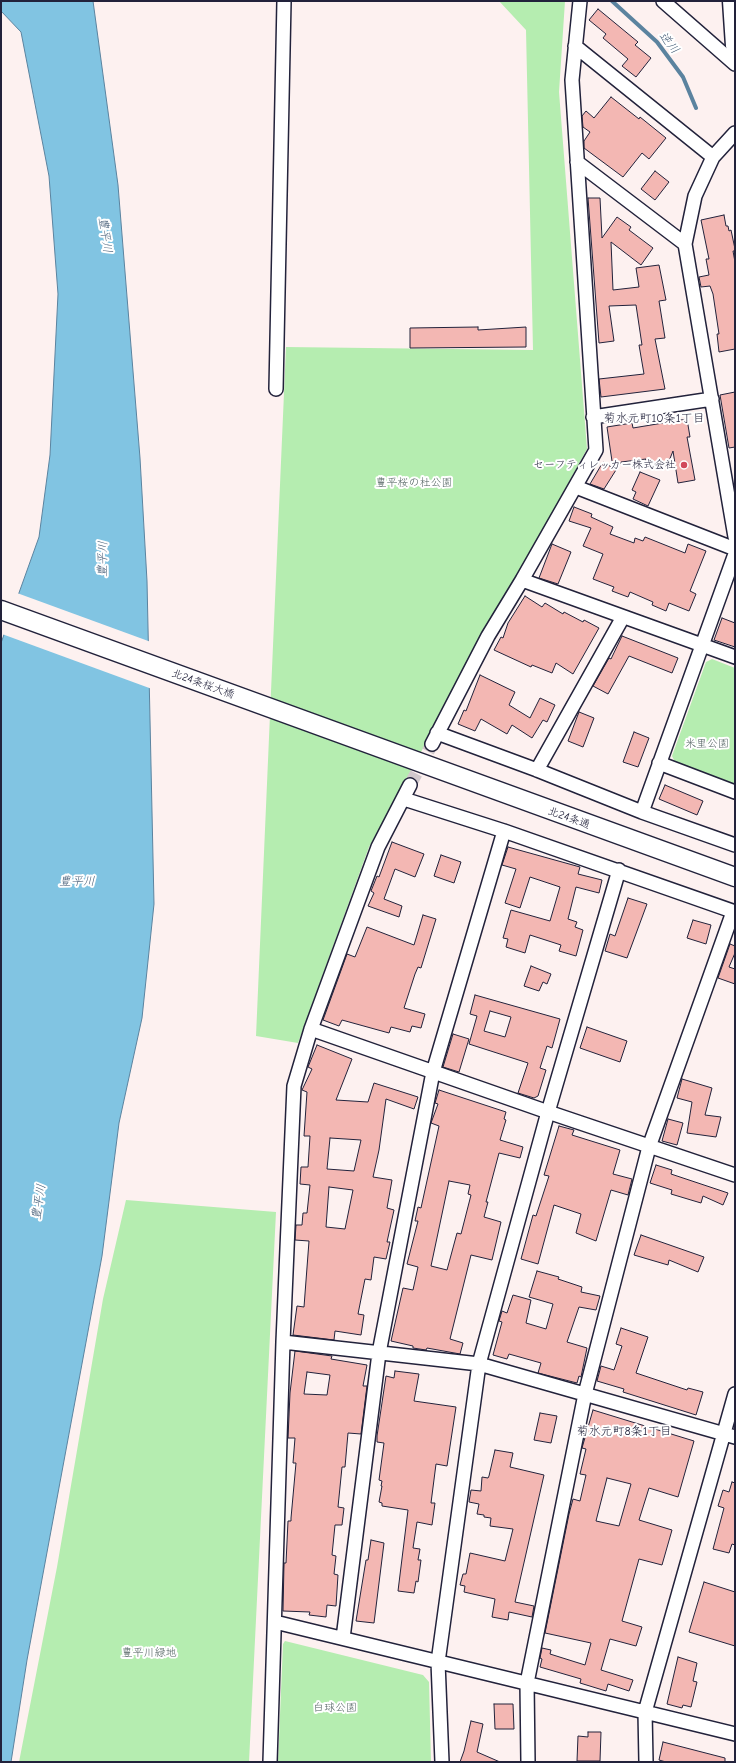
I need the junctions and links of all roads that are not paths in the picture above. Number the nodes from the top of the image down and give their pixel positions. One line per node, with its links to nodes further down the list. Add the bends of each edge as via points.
1 (284, 1): 12 (street)
2 (580, 1): 5 (street)
3 (663, 1): 7 (street)
4 (732, 1): 6 (street)
5 (575, 46): 9 (street); 10 (street, via 572,80)
6 (735, 46)
7 (735, 64)
8 (735, 133): 9 (street)
9 (713, 157): 11 (street, via 695,196)
10 (577, 162): 11 (street); 14 (street)
11 (685, 244): 13 (street)
12 (276, 389)
13 (712, 399): 14 (street); 15 (street)
14 (593, 417): 16 (street, via 596,450)
15 (730, 471): 17 (street)
16 (576, 487): 18 (street); 20 (street)
17 (735, 537)
18 (735, 549)
19 (735, 554): 23 (street)
20 (522, 580): 22 (street); 27 (street, via 488,636 435,738)
21 (1, 610): 25 (street, 北24条桜大橋)
22 (623, 617): 23 (street); 27 (street)
23 (702, 645): 24 (street); 26 (street)
24 (735, 657)
25 (404, 758): 35 (street, 北24条通)
26 (659, 763): 29 (street); 31 (street)
27 (537, 770): 31 (street)
28 (410, 785): 30 (street)
29 (735, 792)
30 (404, 799): 32 (street); 37 (street, via 378,847)
31 (642, 812): 33 (street)
32 (504, 831): 34 (street); 38 (street)
33 (735, 845)
34 (619, 870): 36 (street); 39 (street)
35 (735, 877)
36 (734, 912): 40 (street)
37 (311, 1029): 38 (street); 42 (street, via 294,1086)
38 (433, 1072): 39 (street); 43 (street)
39 (548, 1112): 40 (street); 44 (street)
40 (649, 1147): 41 (street); 45 (street)
41 (735, 1175)
42 (283, 1342): 43 (street); 48 (street)
43 (379, 1354): 44 (street); 49 (street)
44 (480, 1364): 45 (street); 50 (street)
45 (585, 1394): 47 (street); 51 (street)
46 (735, 1394): 47 (street)
47 (729, 1435): 52 (street)
48 (275, 1622): 49 (street); 54 (street)
49 (343, 1638): 50 (street)
50 (438, 1662): 51 (street); 55 (street)
51 (527, 1683): 52 (street); 56 (street)
52 (645, 1712): 53 (street); 57 (street)
53 (735, 1734)
54 (270, 1762)
55 (442, 1762)
56 (528, 1762)
57 (646, 1762)

